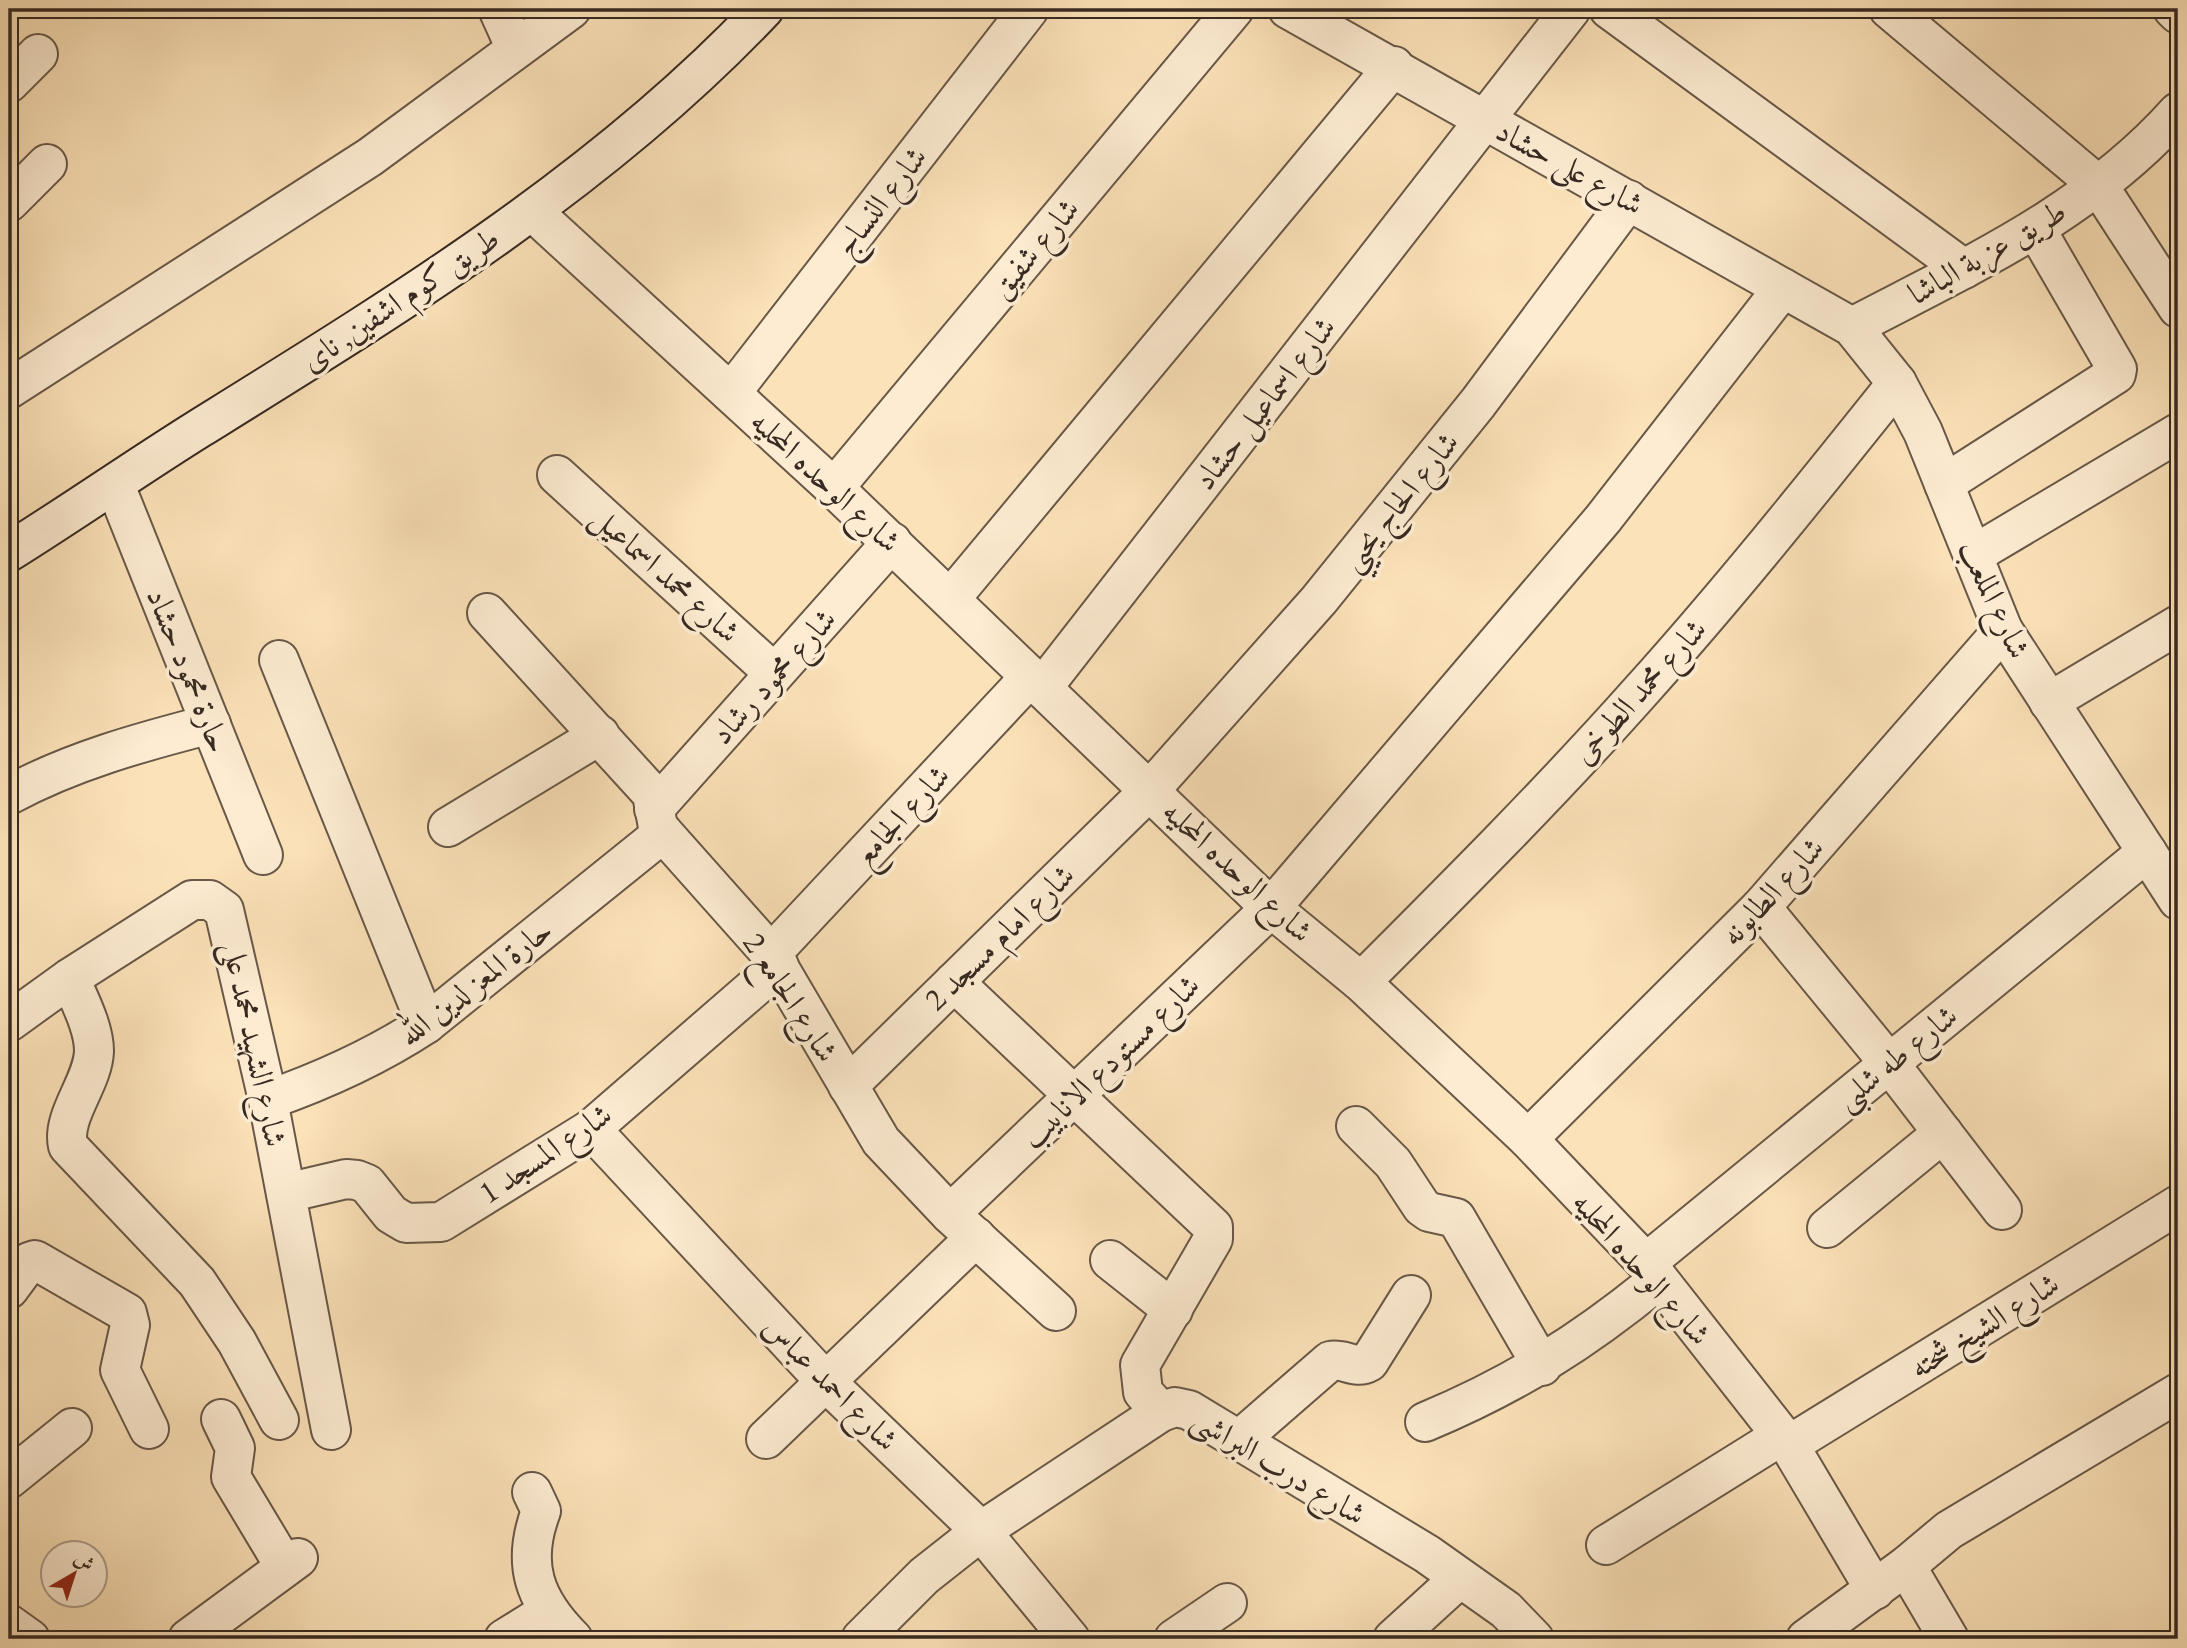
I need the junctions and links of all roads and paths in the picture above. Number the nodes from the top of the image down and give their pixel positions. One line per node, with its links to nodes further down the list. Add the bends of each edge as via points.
1 (498, 9): 12 (street)
2 (571, 9): 12 (street)
3 (764, 9): 22 (street, طريق كوم اشفين, ناى, via 713,63)
4 (1029, 9): 30 (street, شارع النساج)
5 (1234, 9): 35 (street, شارع شفيق)
6 (1571, 9): 17 (street, شارع اسماعيل حشاد)
7 (1609, 9): 24 (street)
8 (1889, 9): 19 (street)
9 (2174, 9): 11 (street)
10 (1304, 12): 14 (street, شارع على حشاد)
11 (2178, 14)
12 (516, 49): 29 (street, via 370,157)
13 (38, 54): 15 (street)
14 (1394, 66): 17 (street, شارع على حشاد); 39 (street)
15 (9, 83)
16 (2178, 112): 19 (street, طريق عزبة الباشا, via 2158,135)
17 (1485, 120): 20 (street, شارع على حشاد); 45 (street, شارع اسماعيل حشاد)
18 (47, 164): 21 (street)
19 (2098, 185): 23 (street, طريق عزبة الباشا); 26 (street)
20 (1629, 200): 25 (street, شارع على حشاد); 49 (street, شارع الحاج يحيي, via 1478,403 1336,579)
21 (9, 202)
22 (532, 211): 30 (street, شارع الوحده المحليه); 34 (street, طريق كوم اشفين, ناى)
23 (2037, 231): 24 (street, طريق عزبة الباشا); 33 (street, via 2116,374)
24 (1964, 269): 27 (street, طريق عزبة الباشا)
25 (1783, 288): 27 (street, شارع على حشاد); 57 (street, شارع مستودع الانابيب, via 1603,519)
26 (2178, 308)
27 (1852, 327): 28 (street, شارع الملعب)
28 (1897, 383): 33 (street, شارع الملعب); 61 (street, شارع محمد الطوخى, via 1772,540 1640,692 1504,840)
29 (9, 389)
30 (732, 393): 35 (street, شارع الوحده المحليه)
31 (2178, 433): 38 (street)
32 (557, 475): 44 (street, شارع محمد اسماعيل)
33 (1944, 484): 38 (street, شارع الملعب)
34 (115, 485): 37 (street, طريق كوم اشفين, ناى); 47 (street, حارة محمود حشاد)
35 (834, 488): 36 (street, شارع الوحده المحليه)
36 (892, 542): 39 (street, شارع الوحده المحليه); 44 (street, شارع محمود رشاد)
37 (9, 552)
38 (1973, 555): 42 (street, شارع الملعب)
39 (951, 598): 45 (street, شارع الوحده المحليه)
40 (486, 613): 48 (street, شارع الجامع 2)
41 (2178, 625): 46 (street)
42 (2003, 630): 46 (street, شارع الملعب); 56 (street, شارع الطابونه)
43 (279, 660): 63 (street)
44 (774, 673): 51 (street, شارع محمود رشاد)
45 (1037, 681): 49 (street, شارع الوحده المحليه); 58 (street, شارع الجامع)
46 (2049, 702): 53 (street, شارع الملعب)
47 (211, 724): 50 (street, via 123,747); 54 (street, حارة محمود حشاد)
48 (600, 735): 51 (street, شارع الجامع 2, via 652,794); 52 (street)
49 (1151, 789): 57 (street, شارع الوحده المحليه); 60 (street, شارع امام مسجد 2)
50 (9, 795)
51 (659, 821): 58 (street, شارع الجامع 2); 63 (street, حارة المعز لدين الله)
52 (448, 827)
53 (2147, 852): 55 (street, شارع الملعب); 64 (street, شارع طه شلبى)
54 (263, 855)
55 (2175, 889)
56 (1762, 907): 64 (street); 71 (street, شارع الطابونه)
57 (1271, 908): 61 (street, شارع الوحده المحليه); 66 (street, شارع مستودع الانابيب)
58 (775, 960): 65 (street, شارع الجامع 2); 69 (street, شارع المسجد 1)
59 (70, 978): 62 (street, شارع الشهيد محمد على); 67 (street, شارع الشهيد محمد على, via 192,900 218,904 228,918); 88 (street, via 94,1049 66,1133 68,1146 197,1282 237,1342)
60 (954, 982): 65 (street, شارع امام مسجد 2); 66 (street)
61 (1361, 982): 71 (street, شارع الوحده المحليه)
62 (9, 1022)
63 (426, 1024): 67 (street, حارة المعز لدين الله, via 331,1078)
64 (1889, 1063): 70 (street); 78 (street, شارع طه شلبى)
65 (848, 1086): 75 (street, شارع الجامع 2, via 881,1141)
66 (1074, 1095): 75 (street, شارع مستودع الانابيب); 81 (street, via 1213,1227 1213,1239)
67 (268, 1100): 72 (street, شارع الشهيد محمد على)
68 (1356, 1126): 83 (street, via 1393,1163 1422,1207 1457,1218)
69 (591, 1129): 72 (street, شارع المسجد 1, via 441,1222 406,1223 391,1214 368,1184 357,1180 346,1178); 84 (street, شارع احمد عباس)
70 (1943, 1133): 74 (street); 76 (street)
71 (1528, 1139): 78 (street, شارع الوحده المحليه)
72 (286, 1193): 92 (street, شارع الشهيد محمد على)
73 (2178, 1205): 94 (street, شارع الشيخ شحته)
74 (2002, 1210)
75 (963, 1226): 82 (street, شارع الجامع 2); 84 (street)
76 (1827, 1228)
77 (1110, 1260): 81 (street)
78 (1652, 1272): 83 (street, شارع طه شلبى, via 1603,1326); 94 (street, شارع الوحده المحليه)
79 (9, 1289): 91 (street, via 35,1260 127,1313 130,1325 120,1370)
80 (1411, 1295): 95 (street, via 1369,1362 1360,1366 1330,1361)
81 (1173, 1310): 86 (street, via 1140,1365 1143,1392)
82 (1056, 1311)
83 (1542, 1366): 89 (street, شارع طه شلبى)
84 (826, 1382): 93 (street); 98 (street, شارع احمد عباس)
85 (2178, 1392): 100 (street, via 1996,1499)
86 (1161, 1412): 95 (street, شارع درب البراشى, via 1175,1407 1189,1410); 98 (street, شارع درب البراشى)
87 (221, 1419): 107 (street, via 236,1448 231,1477 291,1562)
88 (279, 1420)
89 (1425, 1422)
90 (72, 1428): 96 (street)
91 (149, 1429)
92 (331, 1430)
93 (766, 1439)
94 (1785, 1440): 99 (street, شارع الشيخ شحته); 102 (street, شارع الوحده المحليه)
95 (1238, 1441): 101 (street, شارع درب البراشى)
96 (9, 1479)
97 (532, 1492): 105 (street, via 541,1511 532,1534 535,1584)
98 (981, 1531): 109 (street, شارع درب البراشى, via 924,1576); 110 (street, شارع احمد عباس)
99 (1606, 1545)
100 (1906, 1566): 102 (street); 115 (street)
101 (1460, 1578): 112 (street); 113 (street, شارع درب البراشى, via 1506,1610)
102 (1875, 1590): 114 (street)
103 (1227, 1603): 111 (street)
104 (9, 1624): 106 (street)
105 (561, 1625): 108 (street)
106 (30, 1639)
107 (188, 1639)
108 (504, 1639)
109 (861, 1639)
110 (1070, 1639)
111 (1174, 1639)
112 (1393, 1639)
113 (1534, 1639)
114 (1806, 1639)
115 (1949, 1639)

